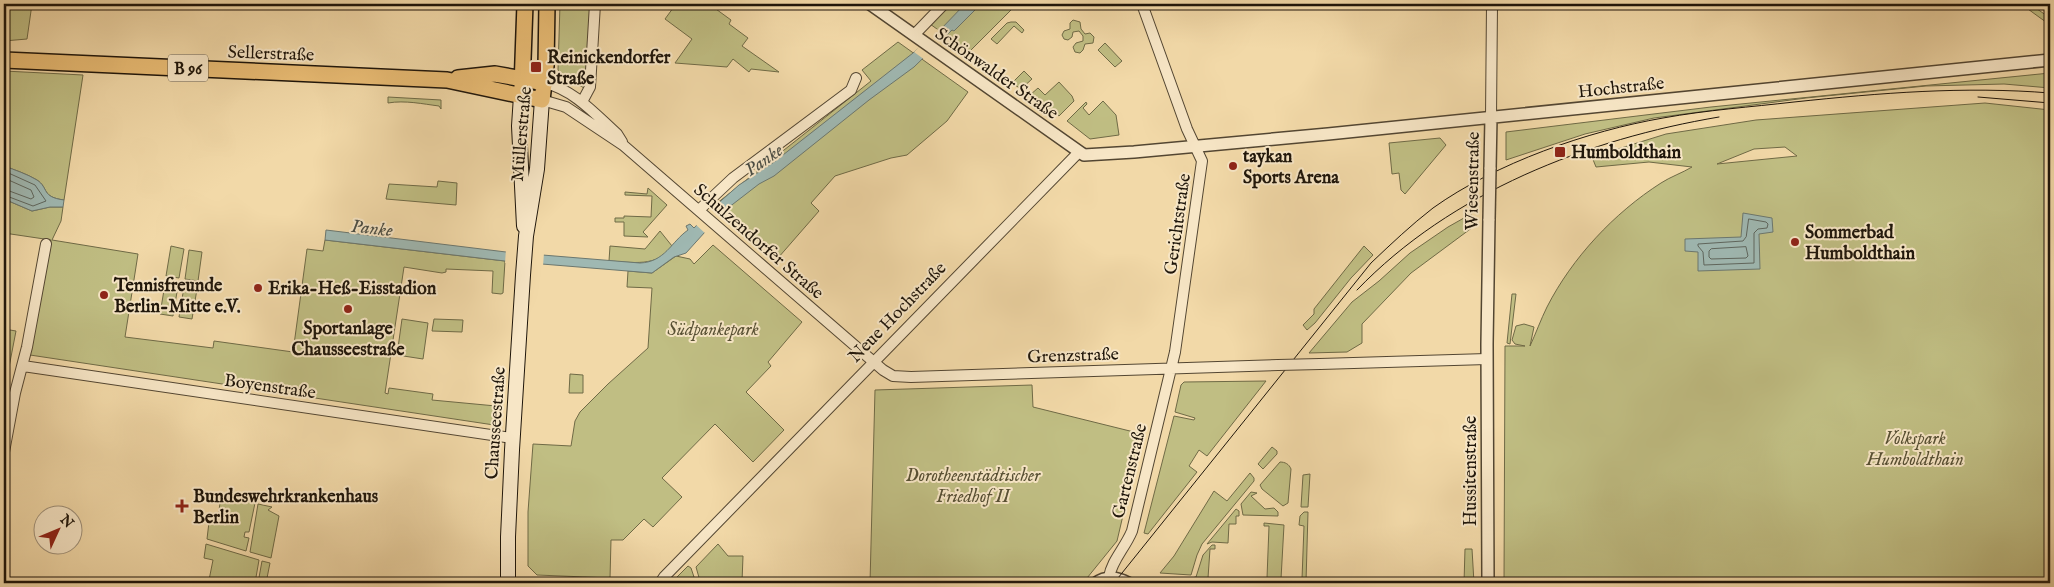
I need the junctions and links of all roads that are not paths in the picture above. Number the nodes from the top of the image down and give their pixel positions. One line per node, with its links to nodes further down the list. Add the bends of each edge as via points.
1 (525, 4): 11 (main road, Müllerstraße)
2 (546, 4): 14 (main road, Müllerstraße)
3 (595, 4): 17 (street, via 590,88)
4 (870, 4): 8 (street, Schönwalder Straße)
5 (944, 4): 8 (street)
6 (1142, 4): 20 (street, Gerichtstraße)
7 (1492, 4): 18 (street, Wiesenstraße)
8 (918, 38): 21 (street, Schönwalder Straße)
9 (4, 60): 13 (main road, Sellerstraße / B 96)
10 (2050, 60): 18 (street, Hochstraße)
11 (522, 78): 13 (main road, Sellerstraße / B 96, via 495,74); 14 (main road, Sellerstraße / B 96); 15 (main road, Müllerstraße)
12 (856, 78): 22 (street, via 851,90 730,180)
13 (447, 80): 15 (main road, Sellerstraße / B 96)
14 (545, 83): 16 (main road, Müllerstraße); 17 (street, Schulzendorfer Straße, via 568,91)
15 (521, 96): 16 (main road, Sellerstraße / B 96); 23 (main road, Müllerstraße, via 520,163)
16 (542, 100): 19 (street, Schulzendorfer Straße, via 566,107); 23 (main road, Müllerstraße, via 537,169)
17 (582, 102): 19 (street, Schulzendorfer Straße, via 617,134)
18 (1490, 117): 20 (street, Hochstraße); 26 (street, Wiesenstraße, bridge)
19 (624, 145): 22 (street, Schulzendorfer Straße)
20 (1196, 146): 21 (street, via 1084,155); 29 (street, Gerichtstraße, via 1201,157 1201,170)
21 (1079, 152): 27 (street, Neue Hochstraße)
22 (701, 213): 27 (street, Schulzendorfer Straße)
23 (526, 236): 25 (main road, Müllerstraße)
24 (46, 244): 28 (street)
25 (525, 258): 30 (main road, Chausseestraße)
26 (1488, 359): 29 (street, Grenzstraße, bridge); 37 (street, Hussitenstraße)
27 (874, 362): 29 (street, Grenzstraße, via 893,376 910,377); 34 (street, Neue Hochstraße)
28 (23, 366): 30 (street, Boyenstraße); 31 (street)
29 (1171, 368): 32 (street, Gartenstraße, via 1132,532 1127,545 1110,567)
30 (512, 438): 33 (main road, Chausseestraße)
31 (4, 452)
32 (1109, 577): 35 (street); 36 (street)
33 (508, 583)
34 (660, 583)
35 (1096, 583)
36 (1128, 583)
37 (1488, 583)

